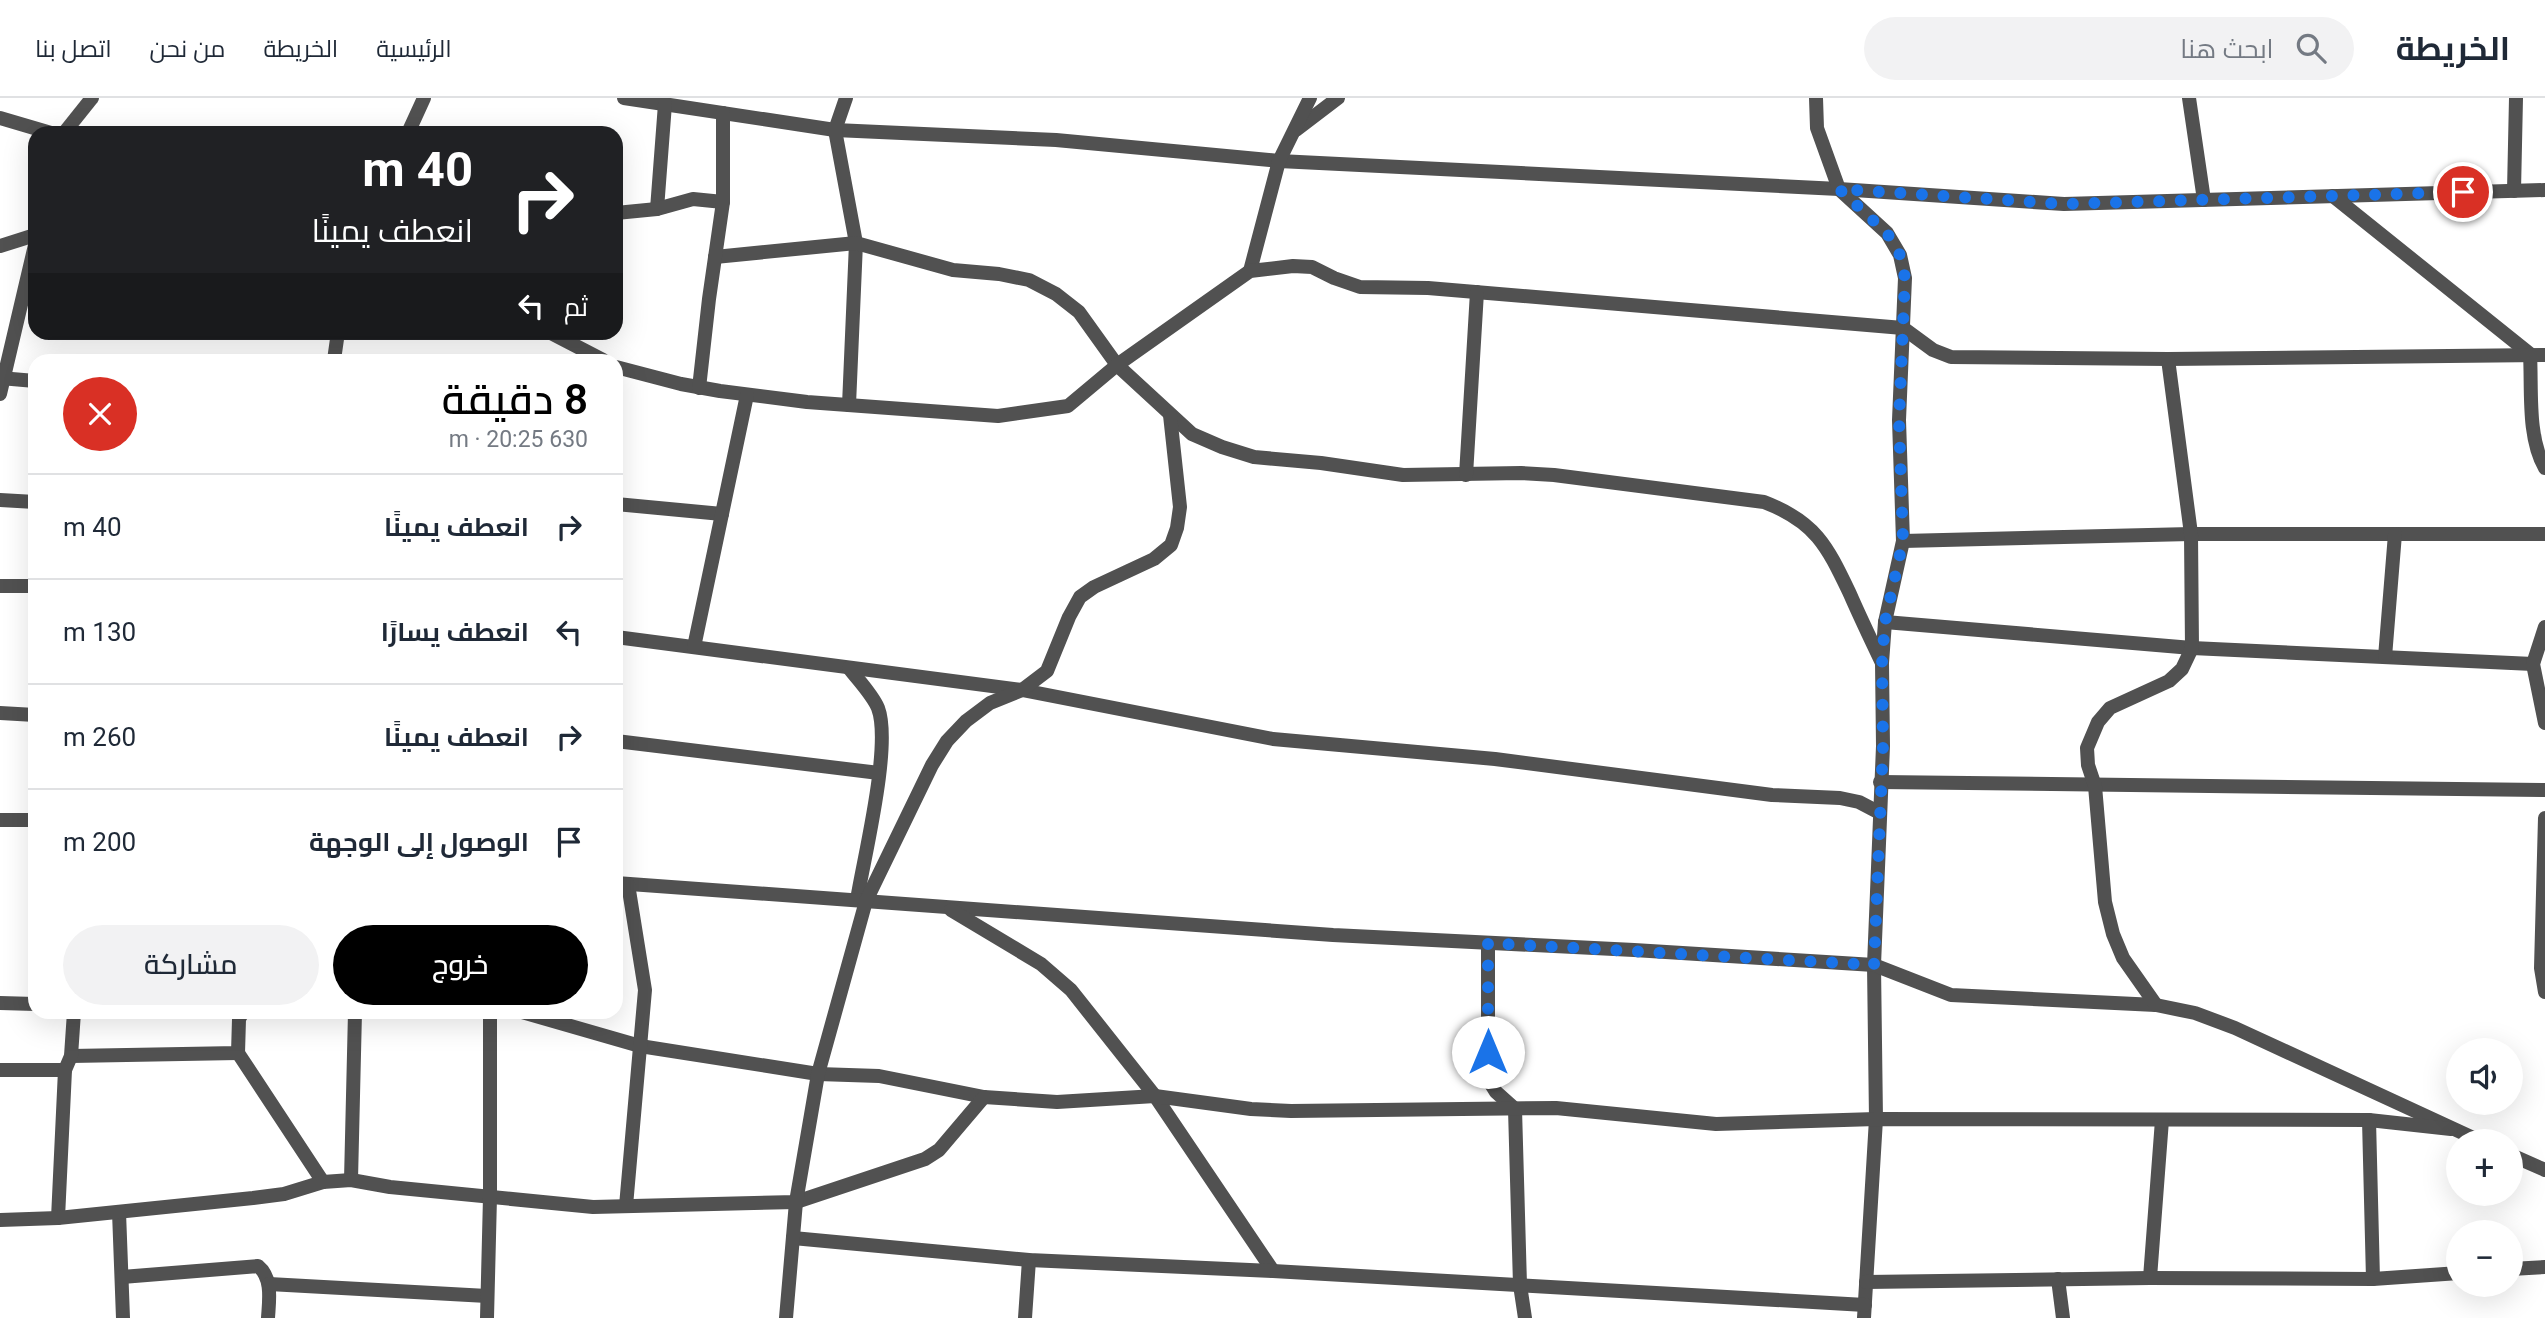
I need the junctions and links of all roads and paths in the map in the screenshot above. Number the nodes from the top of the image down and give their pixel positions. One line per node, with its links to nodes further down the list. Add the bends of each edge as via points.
1 (92, 98): 15 (street)
2 (424, 98): 16 (street)
3 (624, 98): 10 (street)
4 (846, 98): 17 (street)
5 (1310, 98): 18 (street)
6 (1338, 98): 18 (street)
7 (1816, 98): 20 (street, via 1817,128)
8 (2189, 98): 24 (street)
9 (2516, 98): 22 (street)
10 (647, 100): 11 (street)
11 (665, 104): 12 (street); 26 (street)
12 (723, 113): 17 (street); 25 (street)
13 (0, 118): 14 (street)
14 (28, 126)
15 (70, 126)
16 (411, 126)
17 (835, 130): 19 (street, via 1056,140); 29 (street)
18 (1293, 133): 19 (street)
19 (1279, 161): 20 (street); 32 (street)
20 (1839, 189): 24 (street, via 2064,204); 35 (street, via 1887,233 1900,255 1905,278)
21 (2545, 190): 22 (street)
22 (2514, 191): 23 (street)
23 (2333, 196): 24 (street); 38 (street)
24 (2204, 200)
25 (723, 202): 26 (street, via 693,200); 31 (street)
26 (657, 209): 27 (street)
27 (623, 212)
28 (28, 237): 30 (street)
29 (856, 243): 31 (street); 40 (street, via 953,270 1029,280 1079,312); 47 (street)
30 (0, 246)
31 (715, 257): 44 (street)
32 (1250, 271): 34 (street, via 1312,267 1360,287); 40 (street)
33 (28, 272): 42 (street)
34 (1477, 292): 35 (street); 50 (street)
35 (1903, 328): 39 (street, via 1951,357); 58 (street, via 1899,420)
36 (564, 340): 37 (street)
37 (591, 354)
38 (2538, 354): 39 (street); 49 (street, via 2534,440)
39 (2168, 359): 55 (street)
40 (1117, 365): 47 (street, via 1068,406 1054,410 998,416); 48 (street)
41 (623, 369): 44 (street)
42 (1, 378): 43 (street); 45 (street)
43 (28, 380)
44 (699, 387): 46 (street)
45 (0, 394)
46 (747, 395): 47 (street); 54 (street)
47 (849, 405)
48 (1170, 415): 50 (street, via 1192,434 1254,457 1403,475); 70 (street, via 1180,507 1171,545 1154,559 1080,597 1047,671)
49 (2545, 468)
50 (1466, 475): 67 (street, via 1554,475 1764,502 1788,511 1828,548)
51 (0, 500): 52 (street)
52 (28, 502)
53 (623, 505): 54 (street)
54 (722, 514): 64 (street)
55 (2191, 534): 56 (street); 58 (street); 65 (street)
56 (2395, 534): 57 (street); 66 (street)
57 (2545, 534)
58 (1903, 541): 61 (street)
59 (0, 586): 60 (street)
60 (28, 586)
61 (1885, 622): 65 (street); 67 (street)
62 (2545, 627): 68 (street)
63 (623, 638): 64 (street)
64 (694, 647): 69 (street)
65 (2192, 648): 66 (street); 77 (street, via 2182,669 2169,681 2110,708 2098,722 2087,747)
66 (2385, 657): 68 (street)
67 (1882, 663): 76 (street)
68 (2533, 664): 73 (street)
69 (849, 668): 70 (street); 75 (street, via 877,705 883,725)
70 (1022, 690): 79 (street, via 1273,739 1496,759 1772,795 1840,798); 85 (street, via 990,703 947,741)
71 (0, 713): 72 (street)
72 (28, 715)
73 (2545, 723)
74 (623, 742): 75 (street)
75 (879, 773): 85 (street)
76 (1880, 782): 77 (street); 79 (street)
77 (2095, 786): 78 (street); 93 (street, via 2105,902 2113,934 2123,958)
78 (2545, 790)
79 (1880, 813): 88 (street)
80 (2545, 818): 89 (street)
81 (0, 820): 82 (street)
82 (28, 820)
83 (623, 884): 85 (street)
84 (623, 889): 99 (street, via 645,990)
85 (861, 901): 86 (street); 104 (street)
86 (947, 907): 87 (street); 105 (street, via 1041,964 1071,990)
87 (1488, 943): 88 (street); 107 (street, via 1488,1079)
88 (1874, 965): 93 (street, via 1951,995); 108 (street)
89 (2543, 968): 90 (street)
90 (2545, 992)
91 (0, 1003): 92 (street)
92 (28, 1004)
93 (2156, 1004): 111 (street, via 2235,1028)
94 (74, 1019): 101 (street)
95 (240, 1019): 100 (street)
96 (355, 1019): 114 (street)
97 (490, 1019): 116 (street)
98 (546, 1019): 99 (street)
99 (640, 1046): 104 (street); 118 (street)
100 (239, 1054): 101 (street); 115 (street)
101 (71, 1056): 103 (street)
102 (0, 1070): 103 (street)
103 (65, 1070): 120 (street)
104 (818, 1074): 106 (street, via 879,1076); 117 (street)
105 (1155, 1096): 106 (street, via 1057,1102); 107 (street, via 1291,1111); 126 (street)
106 (984, 1097): 117 (street, via 939,1150 925,1159)
107 (1515, 1109): 108 (street, via 1569,1109 1716,1124); 134 (street)
108 (1876, 1119): 109 (street); 132 (street)
109 (2162, 1120): 110 (street); 129 (street)
110 (2369, 1120): 111 (street); 131 (street)
111 (2451, 1129)
112 (2523, 1160): 113 (street)
113 (2545, 1170)
114 (351, 1180): 115 (street); 116 (street)
115 (323, 1182): 119 (street, via 284,1194)
116 (490, 1197): 118 (street); 135 (street)
117 (796, 1202): 118 (street); 122 (street)
118 (626, 1206)
119 (119, 1212): 120 (street); 128 (street)
120 (58, 1218): 121 (street)
121 (0, 1220)
122 (793, 1238): 123 (street); 140 (street)
123 (1029, 1260): 126 (street); 141 (street)
124 (2545, 1267): 125 (street)
125 (2523, 1268)
126 (1273, 1270): 134 (street)
127 (2446, 1274): 131 (street)
128 (122, 1276): 133 (street, via 247,1265 264,1270); 137 (street)
129 (2150, 1278): 130 (street); 131 (street)
130 (2058, 1279): 132 (street); 143 (street)
131 (2373, 1279)
132 (1866, 1282): 136 (street)
133 (269, 1284): 135 (street); 138 (street)
134 (1520, 1285): 136 (street); 142 (street)
135 (487, 1296): 139 (street)
136 (1865, 1311)
137 (123, 1318)
138 (268, 1318)
139 (487, 1318)
140 (786, 1318)
141 (1025, 1318)
142 (1525, 1318)
143 (2063, 1318)

